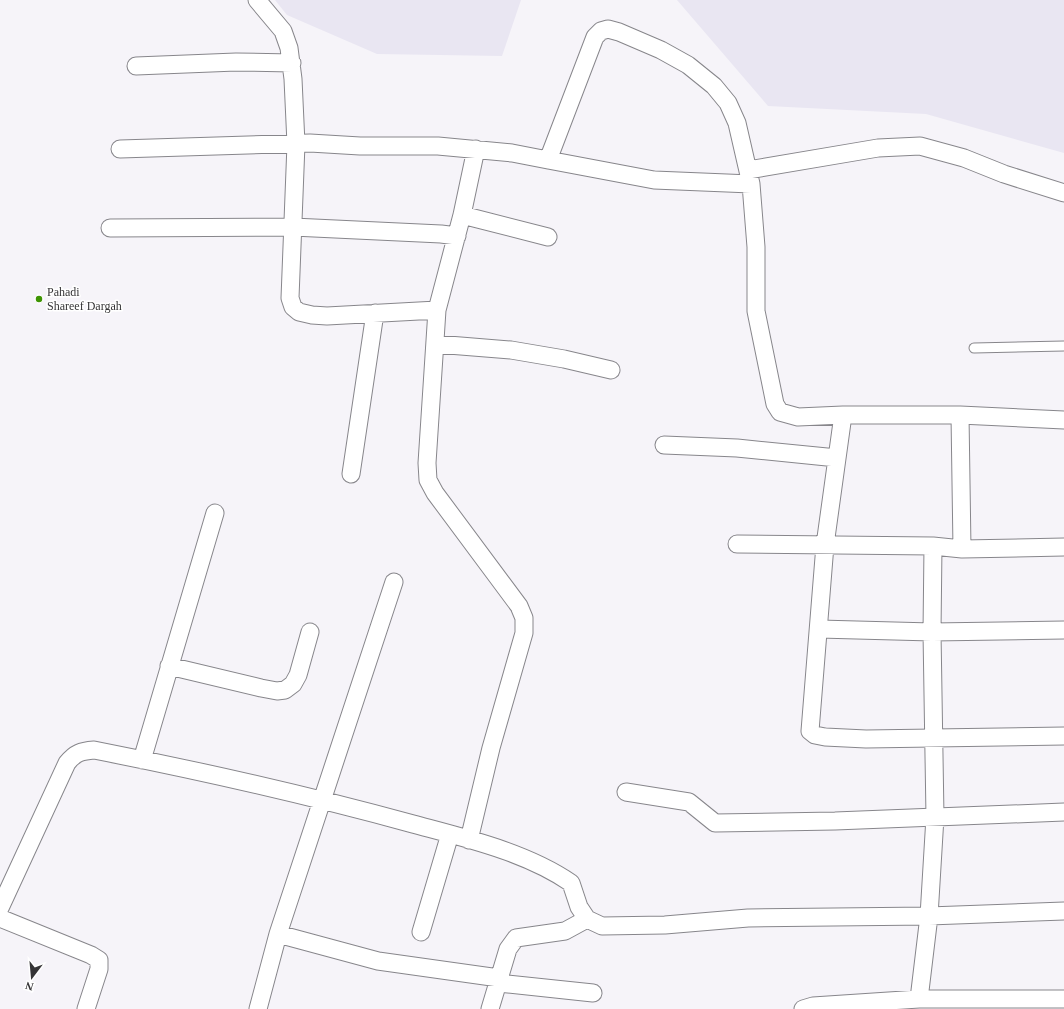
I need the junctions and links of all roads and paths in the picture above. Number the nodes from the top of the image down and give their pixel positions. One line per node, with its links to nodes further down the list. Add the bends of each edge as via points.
1 (257, 0): 2 (street, via 283,32 290,48)
2 (292, 63): 3 (street, via 236,62); 4 (street)
3 (136, 66)
4 (296, 144): 5 (street); 6 (street, via 310,142 360,146 438,146); 11 (street)
5 (120, 149)
6 (476, 150): 7 (street); 10 (street)
7 (548, 160): 8 (street, via 654,180); 8 (street, via 595,37 608,29 662,50 688,65 714,86 728,103 737,123)
8 (750, 177): 9 (street, via 878,148 920,146 964,158); 21 (street, via 756,247 756,311 775,404 780,412 798,417)
9 (1064, 193)
10 (462, 215): 13 (street); 14 (street)
11 (293, 227): 12 (street); 13 (street); 16 (street, via 290,298 293,307 299,312 319,315)
12 (110, 228)
13 (457, 236): 15 (street)
14 (548, 237)
15 (437, 310): 16 (street); 17 (street)
16 (375, 314): 26 (street)
17 (436, 344): 20 (street, via 511,350); 47 (street, via 428,441 428,480 434,493 519,606 524,618 524,633 491,748)
18 (1064, 346): 19 (lane)
19 (974, 348)
20 (611, 370)
21 (843, 415): 22 (street); 25 (street)
22 (960, 416): 23 (street); 32 (street)
23 (1064, 420)
24 (664, 445): 25 (street, via 737,448)
25 (837, 458): 29 (street)
26 (350, 474)
27 (215, 513): 38 (street)
28 (737, 544): 29 (street)
29 (825, 545): 30 (street); 34 (street)
30 (933, 546): 32 (street); 37 (street)
31 (1064, 547): 32 (street)
32 (962, 549)
33 (394, 582): 43 (street)
34 (819, 630): 37 (street); 40 (street, via 810,731 825,737)
35 (1064, 630): 37 (street)
36 (310, 632): 38 (street, via 298,675 293,684 285,690 266,689)
37 (932, 632): 40 (street)
38 (169, 666): 41 (street)
39 (1064, 736): 40 (street)
40 (934, 739): 45 (street)
41 (142, 760): 43 (street); 48 (street, via 94,750 81,751 73,756 67,763)
42 (626, 792): 45 (street, via 689,802 715,823)
43 (321, 799): 46 (street); 53 (street)
44 (1064, 812): 45 (street)
45 (935, 817): 50 (street)
46 (450, 834): 47 (street); 52 (street)
47 (469, 840): 51 (street, via 542,865 561,876 571,883 579,907)
48 (0, 908): 58 (street, via 99,960 99,969)
49 (1064, 911): 50 (street)
50 (929, 916): 51 (street, via 748,918 622,926 602,926); 57 (street)
51 (587, 920): 54 (street, via 565,931 516,938 508,949)
52 (421, 932)
53 (278, 934): 54 (street, via 378,961); 59 (street)
54 (499, 981): 55 (street); 60 (street)
55 (593, 993)
56 (1064, 998): 57 (street)
57 (919, 999): 61 (street, via 813,1006)
58 (86, 1009)
59 (258, 1009)
60 (490, 1009)
61 (803, 1009)

